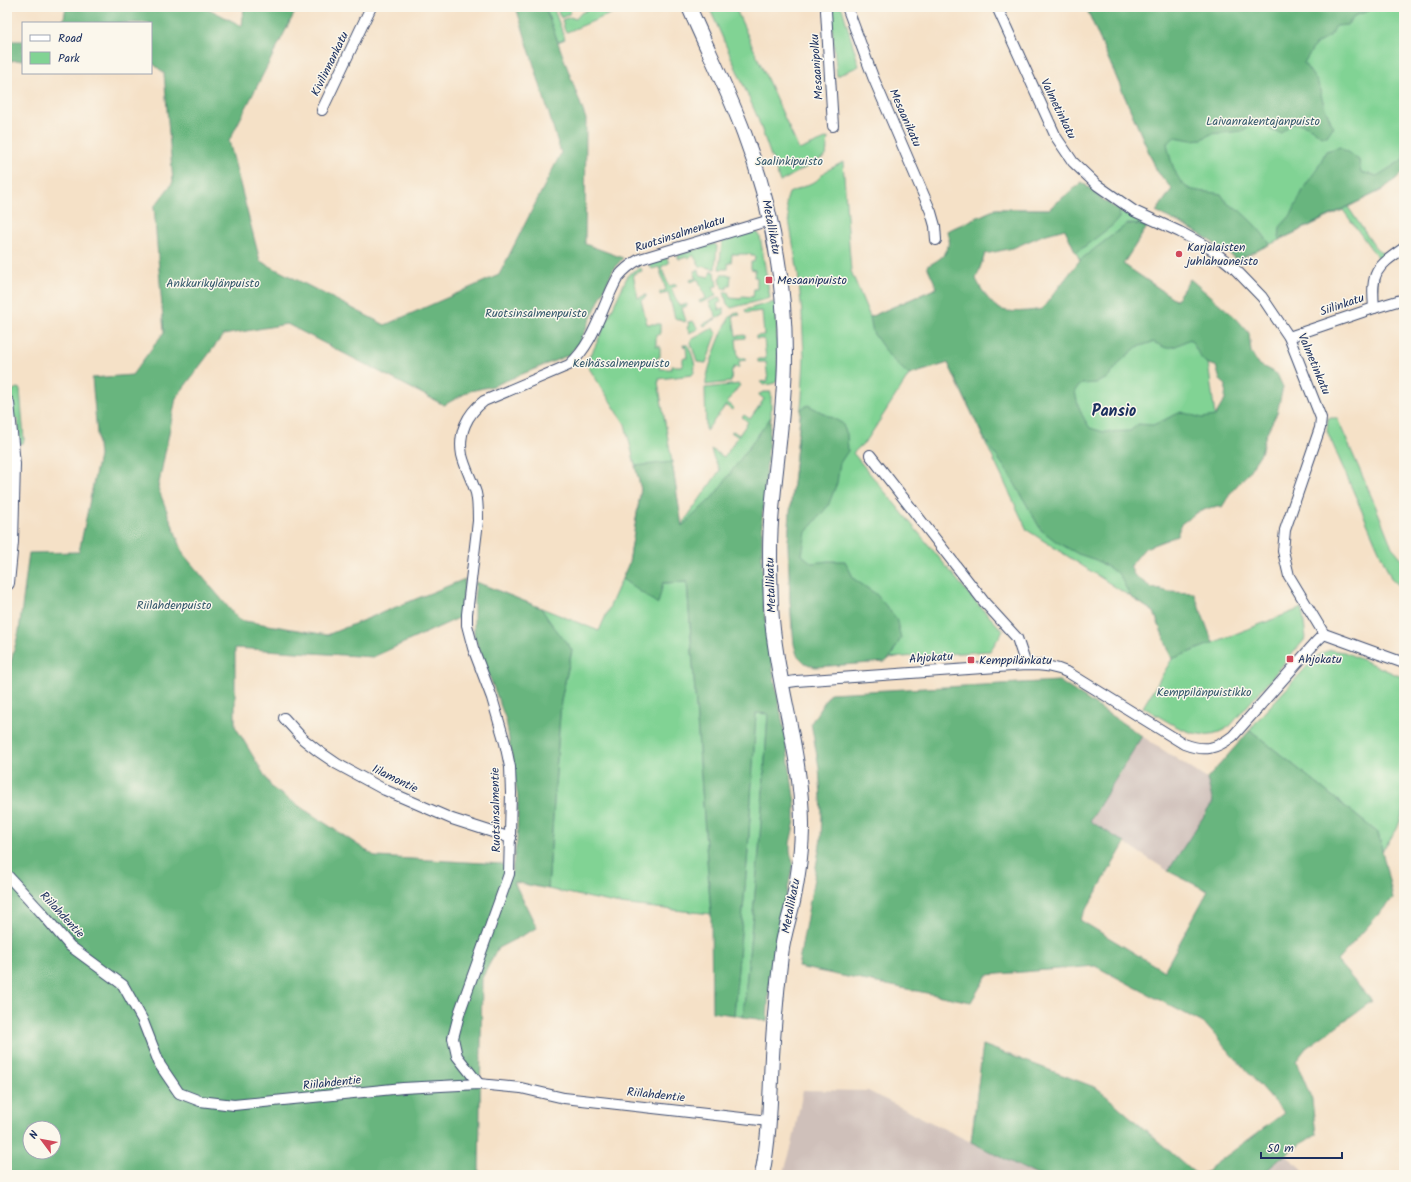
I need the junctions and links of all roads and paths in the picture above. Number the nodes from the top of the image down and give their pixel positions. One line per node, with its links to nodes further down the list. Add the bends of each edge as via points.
1 (371, 7): 6 (street, Kivilinnankatu)
2 (689, 7): 8 (street, Metallikatu, via 743,131)
3 (827, 7): 7 (street, Mesaanipolku)
4 (847, 7): 9 (street, Mesaanikatu, via 873,77 931,212 936,226)
5 (997, 7): 13 (street, Valmetinkatu, via 1056,137 1073,162 1096,185 1134,211 1211,249 1262,297)
6 (322, 110)
7 (834, 126)
8 (770, 220): 15 (street, Ruotsinsalmenkatu, via 640,260 625,268 614,284 589,341 576,358 569,364 484,401 474,408 464,428); 22 (street, Metallikatu, via 782,289 785,324 784,390 770,558 775,646)
9 (936, 240)
10 (1404, 248): 12 (street, via 1382,264 1377,271 1373,285)
11 (1404, 299): 12 (street, Siilinkatu)
12 (1374, 308): 13 (street, Siilinkatu)
13 (1289, 337): 19 (street, Valmetinkatu, via 1321,418 1320,428 1285,530 1283,552 1289,576)
14 (7, 403): 17 (street)
15 (462, 455): 24 (street, Ruotsinsalmentie, via 476,494 478,509 467,614 468,626 473,648 492,698 510,767)
16 (870, 455): 21 (street, via 985,603 1017,638)
17 (10, 464): 18 (street, via 11,542)
18 (7, 583)
19 (1324, 634): 20 (street); 21 (street, Ahjokatu, via 1233,736 1216,747 1208,748 1184,744 1063,670 1042,665)
20 (1404, 663)
21 (1026, 665): 22 (street, Ahjokatu)
22 (782, 683): 27 (street, Metallikatu, via 800,790 802,825 794,898 782,950 773,1040)
23 (284, 718): 24 (street, Iilamontie, via 318,751 385,790 452,819)
24 (511, 838): 26 (street, Ruotsinsalmentie, via 509,874 460,1011 453,1038 457,1056)
25 (7, 875): 26 (street, Riilahdentie, via 70,946 122,985 142,1018 160,1065 179,1093 200,1101 234,1105 403,1088)
26 (479, 1084): 27 (street, Riilahdentie, via 521,1088 564,1098)
27 (769, 1121): 28 (street, Metallikatu)
28 (762, 1175)

